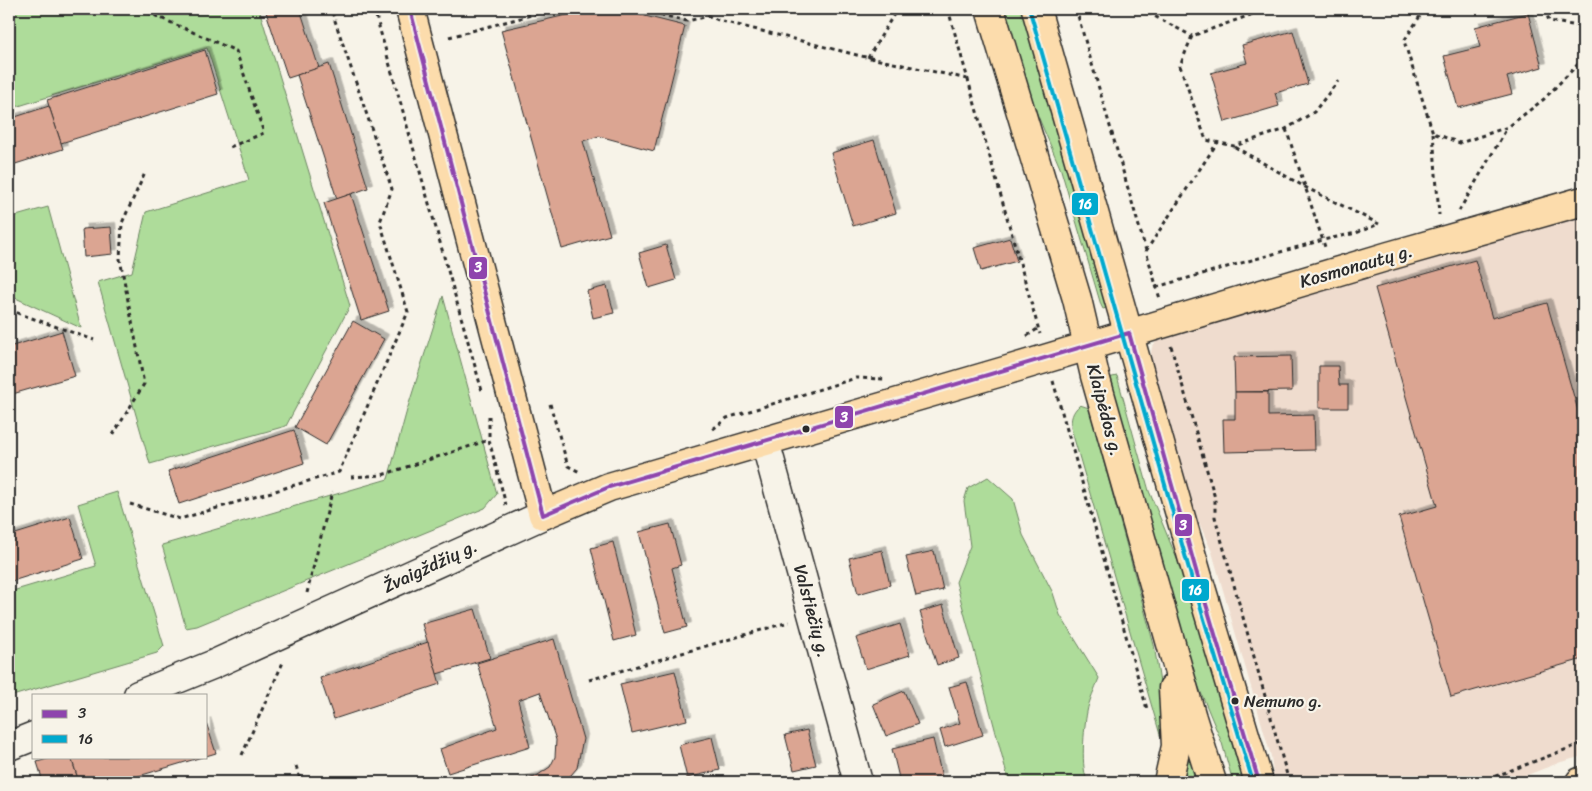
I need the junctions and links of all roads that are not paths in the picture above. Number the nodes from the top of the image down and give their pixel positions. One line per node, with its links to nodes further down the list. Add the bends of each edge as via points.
1 (410, 9): 8 (main road)
2 (990, 9): 6 (main road, Klaipėdos g.)
3 (1036, 9): 5 (main road)
4 (1583, 201): 5 (main road, Kosmonautų g.)
5 (1129, 333): 6 (main road, Žvaigždžių g.); 16 (main road)
6 (1088, 345): 7 (main road, Žvaigždžių g.); 9 (main road, Klaipėdos g.)
7 (765, 441): 8 (main road, Žvaigždžių g., via 609,486); 13 (street, Valstiečių g.)
8 (543, 515): 10 (street, Žvaigždžių g.)
9 (1170, 639): 14 (main road, via 1176,746); 15 (main road, Klaipėdos g.)
10 (140, 694)
11 (32, 737): 12 (street)
12 (9, 746)
13 (858, 782)
14 (1168, 782)
15 (1212, 782)
16 (1259, 782)

